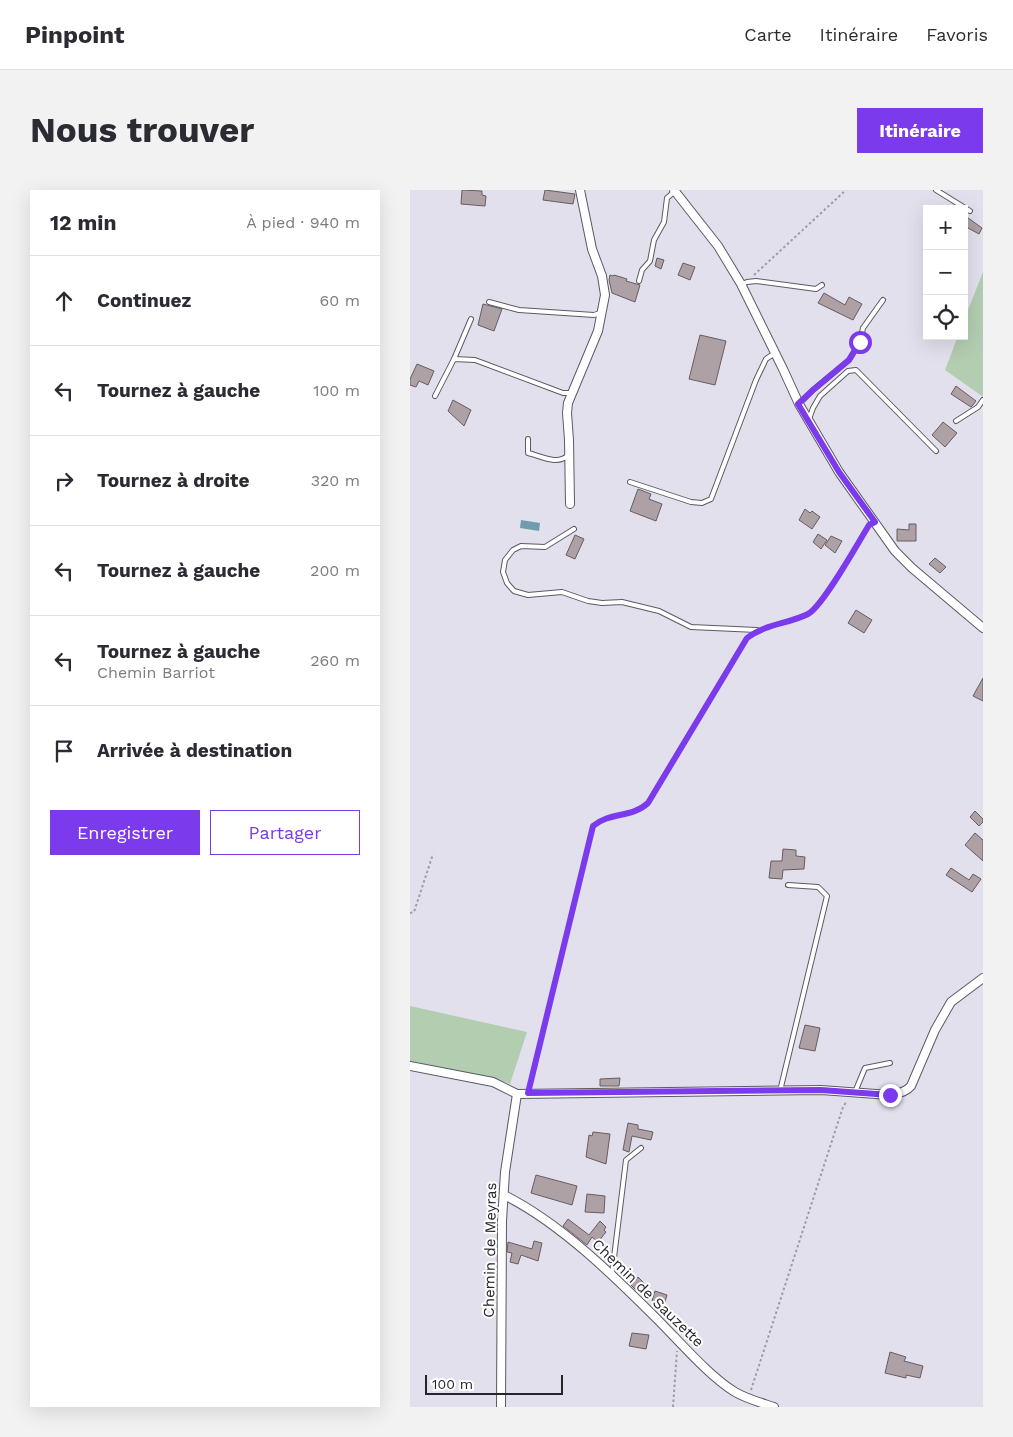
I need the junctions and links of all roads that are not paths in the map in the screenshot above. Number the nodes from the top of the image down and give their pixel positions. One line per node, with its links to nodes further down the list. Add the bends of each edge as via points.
1 (580, 190): 10 (street, via 592,249 602,276 605,295)
2 (674, 190): 5 (lane, via 668,198 664,222 654,240 650,261 642,270); 6 (street)
3 (936, 190): 4 (lane)
4 (970, 211)
5 (639, 281)
6 (744, 283): 7 (lane, via 756,281 816,289); 12 (street)
7 (822, 285)
8 (883, 300): 17 (lane, via 862,328 860,342 849,360)
9 (489, 302): 10 (lane, via 519,310 594,315)
10 (602, 312): 14 (street, via 598,331)
11 (472, 319): 13 (lane)
12 (775, 353): 17 (street); 23 (lane, via 766,359 756,380 711,499 702,503 691,502)
13 (454, 359): 14 (lane, via 475,360 563,393); 15 (lane)
14 (572, 393): 22 (street, via 566,413)
15 (435, 396)
16 (983, 400): 18 (lane, via 978,407)
17 (798, 404): 19 (street)
18 (956, 420)
19 (808, 421): 21 (lane, via 820,396 848,371 856,370); 26 (street, via 839,472 895,551)
20 (528, 439): 22 (lane, via 528,453 558,461)
21 (936, 452)
22 (569, 453): 24 (street)
23 (630, 482)
24 (570, 504)
25 (574, 528): 27 (lane, via 544,547 521,546 513,550 505,560 503,572 507,584 514,591 528,594 562,592 588,601 622,602 659,611 691,627)
26 (983, 628)
27 (757, 630)
28 (788, 885): 32 (lane, via 818,887 827,896)
29 (983, 978): 33 (street, via 951,1002 934,1030 908,1089 890,1095)
30 (890, 1063): 33 (lane, via 864,1068)
31 (410, 1066): 34 (street, via 493,1082)
32 (780, 1090): 33 (street); 34 (street)
33 (855, 1092)
34 (517, 1094): 36 (street, Chemin de Meyras)
35 (641, 1148): 37 (lane, via 626,1160)
36 (504, 1195): 37 (street, Chemin de Sauzette, via 522,1204 582,1249); 38 (street, Chemin de Meyras)
37 (611, 1276): 39 (street, Chemin de Sauzette, via 735,1392)
38 (501, 1407)
39 (774, 1407)

